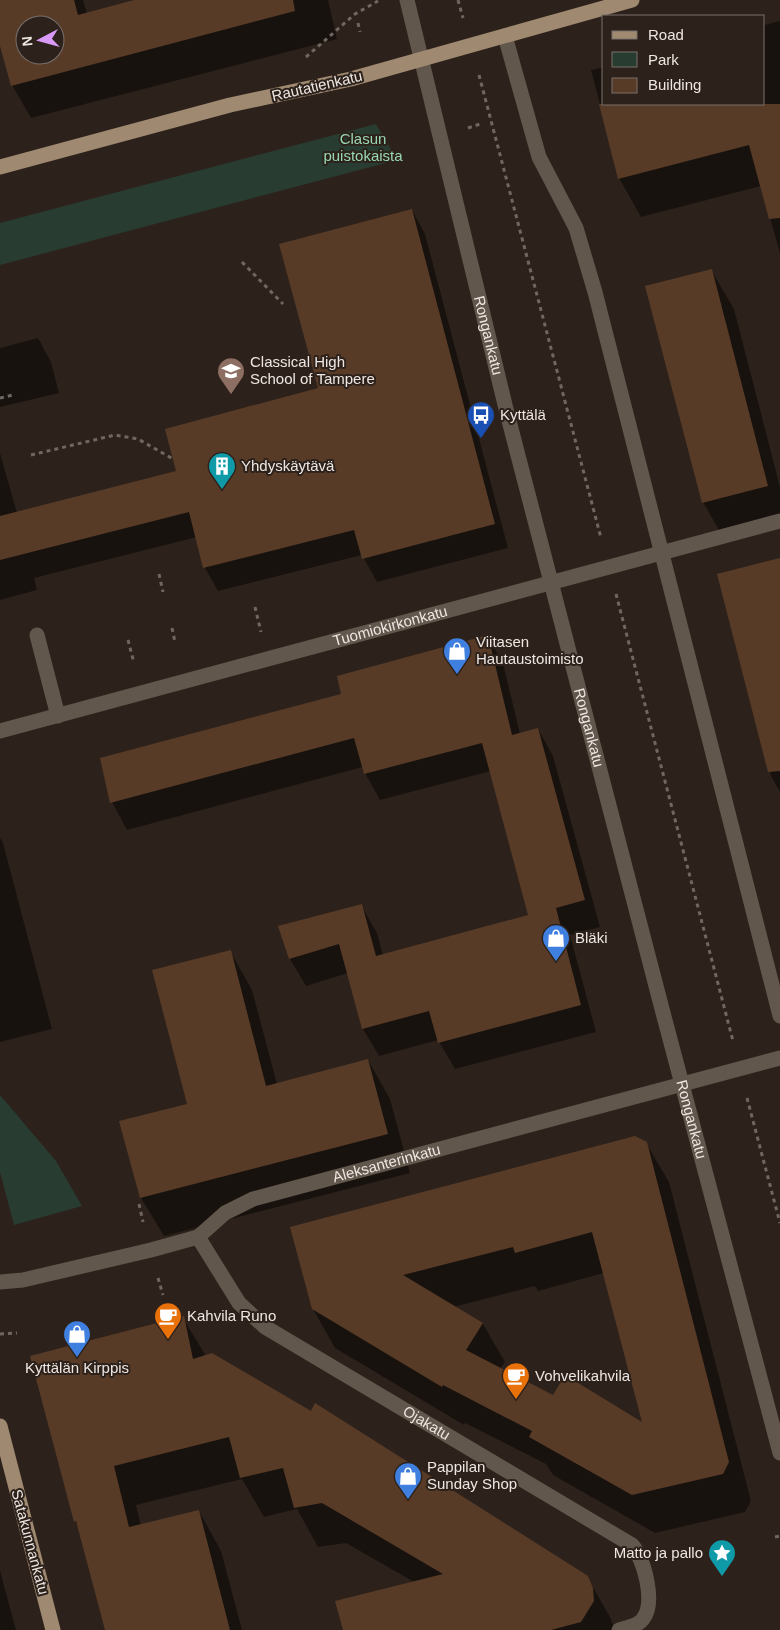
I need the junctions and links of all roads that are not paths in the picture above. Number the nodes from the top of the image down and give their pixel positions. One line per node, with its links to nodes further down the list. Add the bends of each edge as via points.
1 (407, 0): 4 (street, Rongankatu)
2 (632, 0): 3 (main road, Rautatienkatu)
3 (505, 36): 4 (main road, Rautatienkatu); 7 (street, via 539,157 576,228)
4 (422, 60): 5 (main road, Rautatienkatu, via 230,105); 8 (street, Rongankatu, via 507,413)
5 (0, 167)
6 (780, 521): 7 (street, Tuomiokirkonkatu)
7 (662, 553): 8 (street, Tuomiokirkonkatu); 12 (street)
8 (552, 582): 10 (street, Tuomiokirkonkatu); 14 (street, Rongankatu)
9 (37, 635): 10 (street)
10 (58, 716): 11 (street, Tuomiokirkonkatu)
11 (0, 731)
12 (780, 1016)
13 (780, 1058): 14 (street, Aleksanterinkatu)
14 (683, 1085): 15 (street, Aleksanterinkatu, via 252,1199 225,1213); 18 (street, Rongankatu)
15 (198, 1237): 16 (street, Aleksanterinkatu, via 23,1280); 20 (street, Ojakatu, via 239,1303 265,1327 632,1545 639,1556 649,1604 644,1618)
16 (0, 1282)
17 (0, 1426): 19 (main road, Satakunnankatu)
18 (780, 1453)
19 (53, 1630)
20 (619, 1630)

